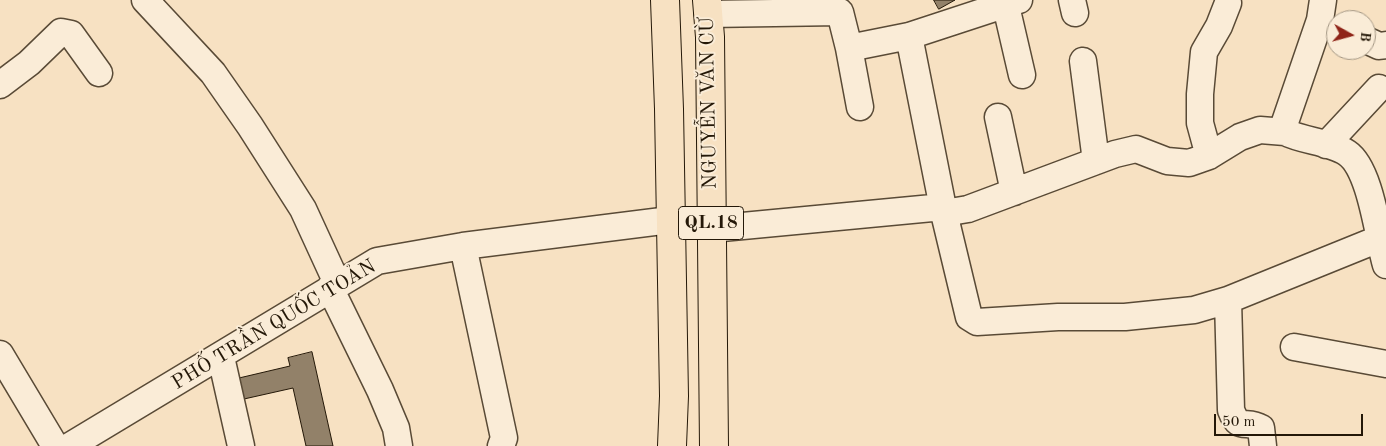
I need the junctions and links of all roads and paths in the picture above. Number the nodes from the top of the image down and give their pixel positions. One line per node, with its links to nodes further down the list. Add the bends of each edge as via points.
1 (145, 0): 28 (street, via 213,73 250,126 303,209)
2 (665, 0): 23 (main road, NGUYỄN VĂN CỪ / QL.18)
3 (1013, 3): 8 (street); 12 (street)
4 (1228, 3): 19 (street, via 1204,52 1200,123)
5 (838, 6): 6 (street); 9 (street)
6 (707, 7): 24 (main road, NGUYỄN VĂN CỪ / QL.18)
7 (1326, 16): 17 (street, via 1284,126)
8 (909, 36): 9 (street); 22 (street)
9 (848, 48): 15 (street)
10 (1083, 61): 20 (street)
11 (99, 73): 13 (street, via 71,34 61,32)
12 (1022, 75)
13 (0, 85)
14 (1379, 88): 18 (street)
15 (860, 107)
16 (998, 118): 21 (street)
17 (1285, 132): 18 (street); 19 (street, via 1260,130)
18 (1326, 146): 25 (street, via 1348,153 1360,168)
19 (1209, 156): 20 (street, via 1189,163 1167,161 1136,149)
20 (1096, 161): 21 (street)
21 (1014, 192): 22 (street, via 968,209)
22 (944, 210): 24 (street); 29 (street, via 969,317 977,322 1125,317 1194,310)
23 (670, 220): 26 (street, PHỐ TRẦN QUỐC TOẢN); 39 (main road, NGUYỄN VĂN CỪ / QL.18)
24 (711, 229): 40 (main road, NGUYỄN VĂN CỪ / QL.18)
25 (1382, 237): 27 (street); 29 (street)
26 (463, 246): 28 (street, PHỐ TRẦN QUỐC TOẢN, via 377,261); 38 (street, via 504,438)
27 (1386, 265)
28 (333, 286): 32 (street, PHỐ TRẦN QUỐC TOẢN); 37 (street, via 396,428)
29 (1228, 300): 41 (street, via 1231,410 1239,424 1261,428)
30 (1294, 348): 33 (street)
31 (0, 354): 34 (street)
32 (221, 357): 35 (street, PHỐ TRẦN QUỐC TOẢN); 36 (street)
33 (1386, 364)
34 (55, 446)
35 (70, 446)
36 (241, 446)
37 (399, 446)
38 (501, 446)
39 (672, 446)
40 (714, 446)
41 (1263, 446)

